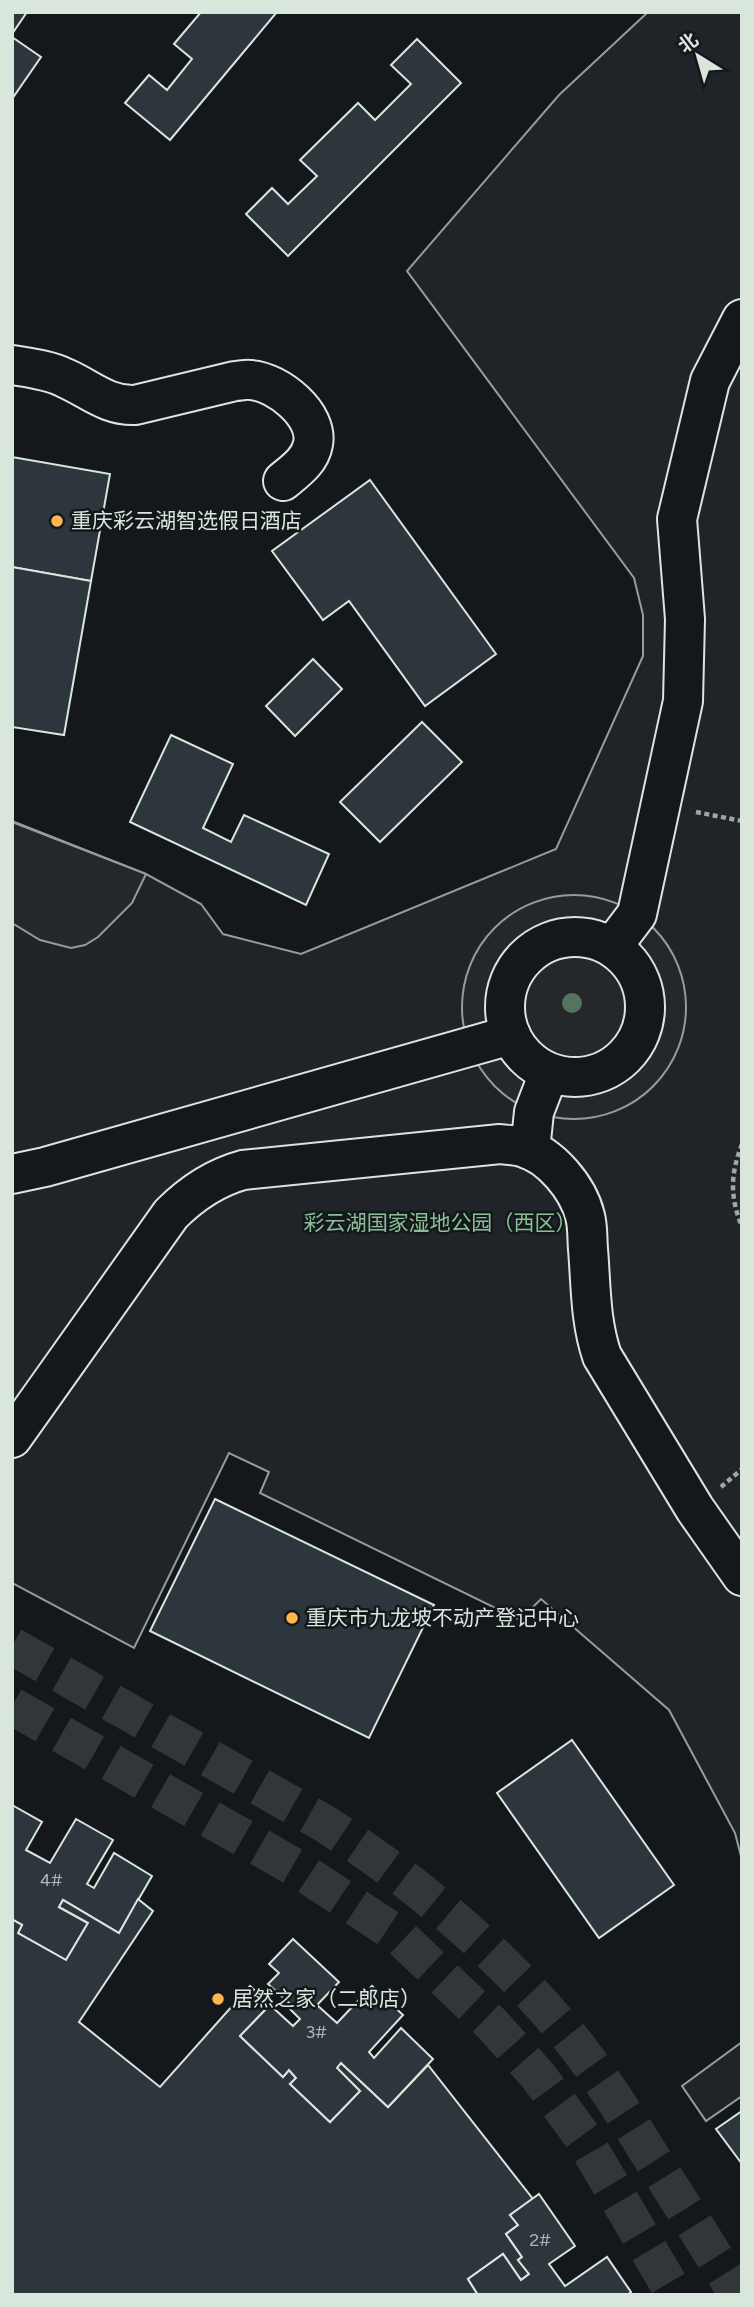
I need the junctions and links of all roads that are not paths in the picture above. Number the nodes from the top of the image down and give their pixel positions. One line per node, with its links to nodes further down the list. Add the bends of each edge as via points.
1 (742, 319): 4 (lane, via 710,381 677,519 685,619 683,701 637,915)
2 (12, 365): 3 (lane, via 53,373 122,406 235,381 266,384 296,405 314,433 313,447 304,462)
3 (283, 481)
4 (612, 947): 5 (lane, via 591,938 568,937 546,943 527,956 513,974 505,996); 6 (lane, via 629,961 641,980 646,1003 634,1047 617,1064 596,1074 572,1078)
5 (511, 1034): 6 (lane, via 529,1060); 8 (lane)
6 (549, 1073): 7 (lane, via 534,1112)
7 (530, 1150): 9 (lane, via 500,1144 243,1170 204,1186 171,1214); 10 (lane, via 563,1176 581,1203 596,1338 603,1356)
8 (12, 1174)
9 (12, 1438)
10 (742, 1576)

